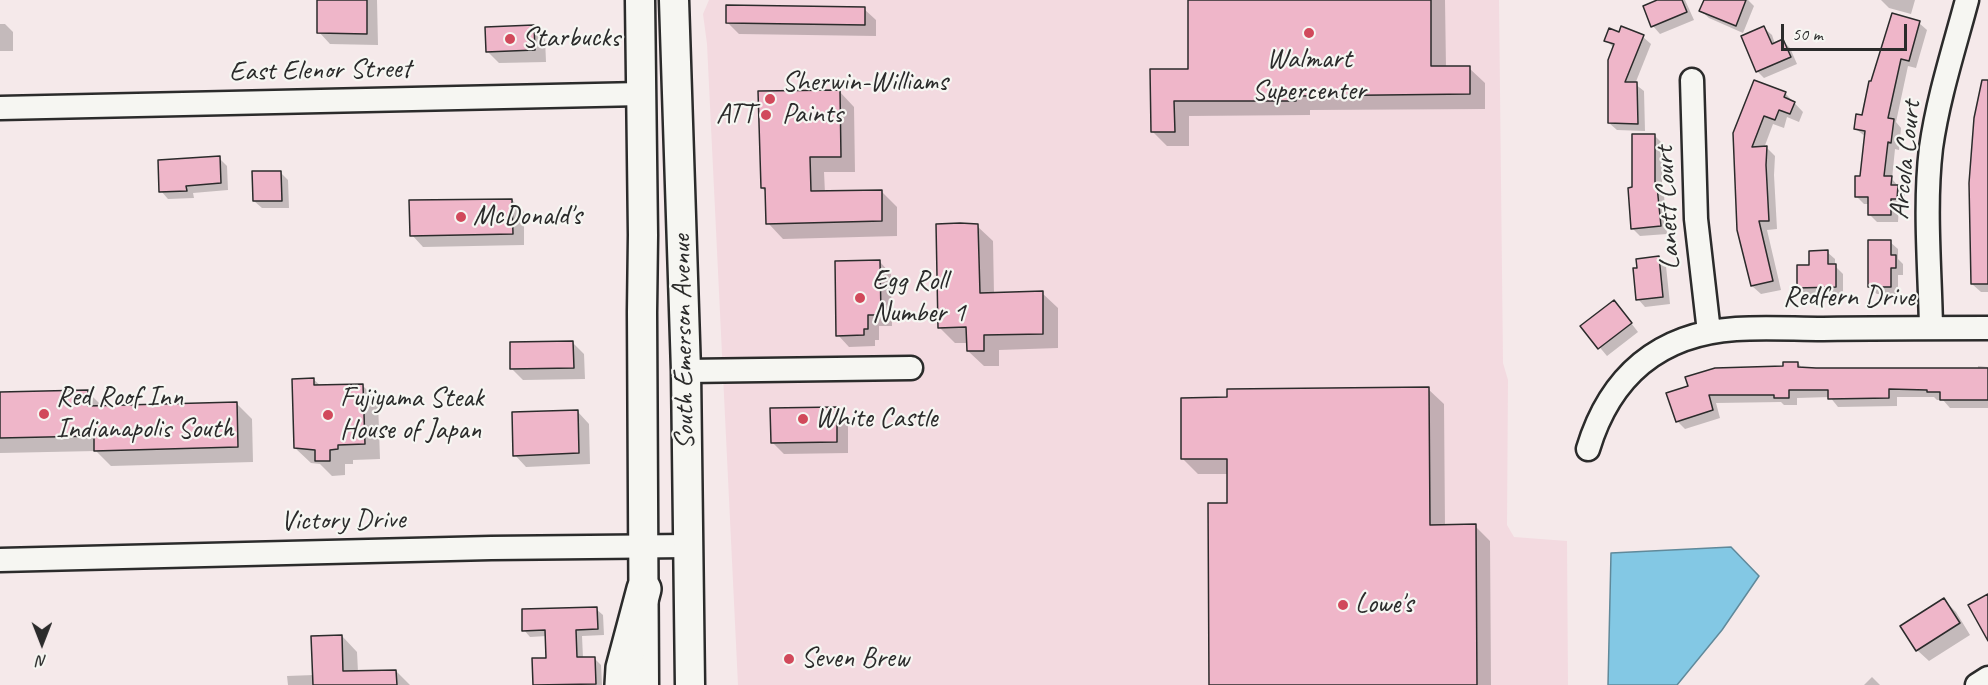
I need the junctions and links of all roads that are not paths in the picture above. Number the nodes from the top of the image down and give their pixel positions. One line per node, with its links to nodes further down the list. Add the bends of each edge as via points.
1 (640, 0): 7 (main road, South Emerson Avenue)
2 (674, 0): 5 (main road, South Emerson Avenue)
3 (692, 0): 5 (main road)
4 (1967, 0): 9 (street, Arcola Court, via 1931,148)
5 (677, 60): 13 (main road, South Emerson Avenue)
6 (1692, 80): 11 (street, Lanett Court, via 1696,219)
7 (641, 94): 8 (street, East Elenor Street); 15 (main road, South Emerson Avenue)
8 (0, 108)
9 (1931, 328): 10 (street, Redfern Drive); 11 (street, Redfern Drive)
10 (1988, 328)
11 (1710, 332): 14 (street, Redfern Drive, via 1672,344 1628,375 1601,412)
12 (911, 368): 13 (street)
13 (686, 371): 16 (main road, South Emerson Avenue)
14 (1588, 449)
15 (643, 546): 16 (street, Victory Drive); 17 (street, Victory Drive); 18 (main road, South Emerson Avenue)
16 (688, 546): 21 (main road, South Emerson Avenue)
17 (0, 560)
18 (644, 589): 20 (highway, via 623,668)
19 (1988, 678): 22 (street)
20 (639, 683)
21 (690, 685)
22 (1977, 685)

